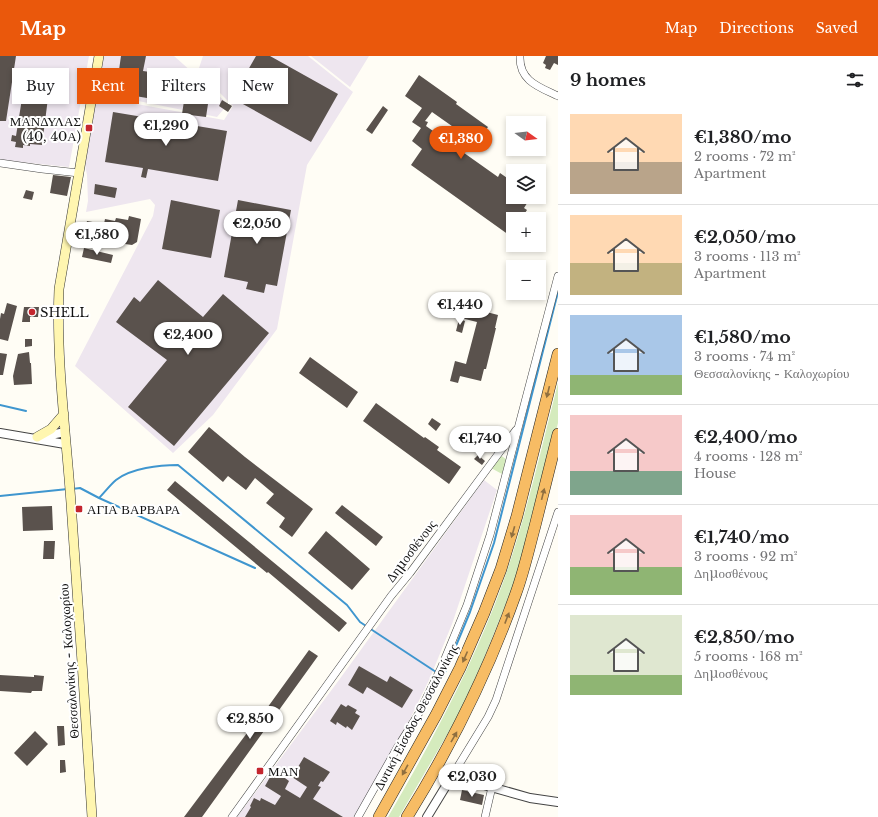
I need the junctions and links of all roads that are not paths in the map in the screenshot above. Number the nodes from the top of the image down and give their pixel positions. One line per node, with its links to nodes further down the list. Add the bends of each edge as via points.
1 (99, 56): 5 (main road)
2 (520, 56): 3 (street, via 528,80)
3 (558, 96)
4 (0, 162): 5 (street)
5 (79, 173): 8 (main road, via 58,315)
6 (558, 276): 9 (street, Δημοσθένους)
7 (558, 354): 23 (highway, Δυτική Είσοδος Θεσσαλονίκης, one-way to 23, via 515,522 484,613 436,715)
8 (64, 414): 10 (main road); 13 (main road, via 51,429)
9 (518, 427): 21 (street, Δημοσθένους); 22 (street, via 480,571 463,617 419,713)
10 (65, 432): 13 (street); 14 (main road)
11 (0, 433): 13 (street)
12 (558, 434): 19 (highway, one-way to 12, via 458,728 488,666 517,592)
13 (34, 437): 14 (street)
14 (65, 444): 20 (main road, Θεσσαλονίκης - Καλοχωρίου)
15 (558, 512): 16 (street, via 496,700)
16 (452, 776): 17 (street); 24 (street)
17 (492, 787): 18 (street, via 530,798); 25 (street)
18 (558, 802)
19 (408, 815)
20 (92, 817)
21 (232, 817)
22 (358, 817)
23 (379, 817)
24 (427, 817)
25 (485, 817)

